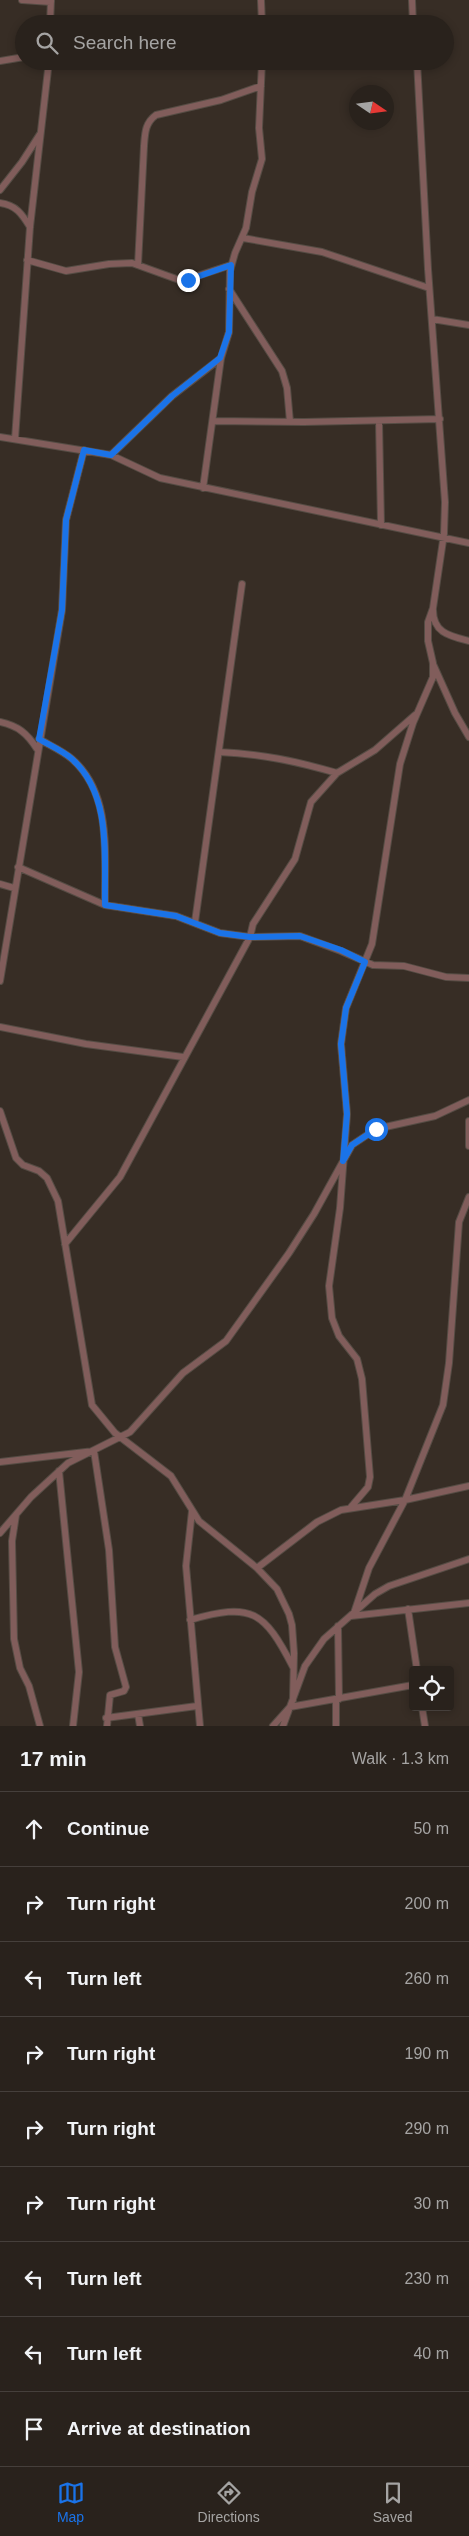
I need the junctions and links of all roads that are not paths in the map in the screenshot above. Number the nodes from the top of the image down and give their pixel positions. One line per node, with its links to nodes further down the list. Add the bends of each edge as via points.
1 (22, 0): 4 (street)
2 (261, 0): 6 (street)
3 (412, 0): 7 (street)
4 (51, 1): 5 (street)
5 (50, 15)
6 (262, 15)
7 (413, 15)
8 (15, 58): 9 (street)
9 (0, 61)
10 (48, 70): 14 (street)
11 (262, 70): 13 (street)
12 (417, 70): 22 (street)
13 (261, 86): 18 (street, via 258,128 262,159); 20 (street, via 221,100 156,115 150,120 144,146)
14 (42, 130): 15 (street); 17 (street)
15 (0, 190)
16 (0, 203): 17 (street, via 21,212)
17 (30, 227): 19 (street)
18 (243, 238): 21 (street); 22 (street, via 322,252)
19 (27, 260): 20 (street, via 66,271 126,262); 32 (street)
20 (138, 265): 21 (street, via 182,281)
21 (231, 265): 23 (street)
22 (429, 288): 24 (street)
23 (229, 289): 26 (street, via 229,332); 30 (street, via 282,371)
24 (432, 319): 25 (street); 27 (street)
25 (469, 324)
26 (220, 358): 28 (street); 34 (street, via 172,396)
27 (440, 420): 29 (street); 37 (street, via 445,502)
28 (214, 421): 30 (street); 35 (street)
29 (379, 421): 30 (street); 36 (street)
30 (290, 422)
31 (0, 436): 32 (street)
32 (15, 439): 33 (street)
33 (84, 450): 34 (street); 46 (street, via 66,520 62,610)
34 (111, 455): 35 (street, via 160,478)
35 (203, 488): 36 (street)
36 (381, 525): 37 (street)
37 (443, 540): 38 (street); 40 (street)
38 (469, 543)
39 (242, 584): 48 (street)
40 (433, 608): 41 (street, via 436,626 443,633); 42 (street, via 428,622)
41 (469, 642)
42 (433, 663): 43 (street, via 433,676); 45 (street)
43 (418, 712): 49 (street, via 375,750); 56 (street, via 400,764 372,944)
44 (0, 722): 47 (street, via 24,732)
45 (469, 736)
46 (39, 739): 47 (street); 53 (street, via 71,759 94,789 103,824)
47 (37, 749): 50 (street)
48 (219, 752): 49 (street, via 275,757); 54 (street)
49 (336, 773): 55 (street, via 311,802 295,859 253,924)
50 (18, 868): 52 (street); 53 (street)
51 (0, 884): 52 (street)
52 (14, 888): 58 (street)
53 (105, 905): 54 (street)
54 (195, 922): 55 (street, via 220,933)
55 (250, 937): 56 (street, via 300,936); 60 (street)
56 (365, 962): 57 (street, via 386,967 404,966 446,977); 65 (street, via 346,1008 341,1044 347,1114)
57 (469, 978)
58 (0, 981)
59 (0, 1027): 60 (street, via 86,1044)
60 (183, 1057): 67 (street, via 120,1177)
61 (469, 1100): 65 (street, via 435,1116 376,1129 352,1145)
62 (0, 1111): 67 (street, via 16,1158 22,1165 43,1174 53,1188)
63 (469, 1121): 64 (street)
64 (469, 1146)
65 (343, 1161): 68 (street, via 289,1253 226,1341 183,1373); 74 (street, via 329,1286 332,1318 339,1336 357,1359 362,1379 370,1477 368,1487)
66 (469, 1197): 73 (street, via 459,1222 445,1396)
67 (65, 1244): 68 (street, via 92,1405)
68 (122, 1438): 69 (street); 75 (street, via 171,1476)
69 (94, 1451): 70 (street); 71 (street); 94 (street, via 108,1550 114,1647 126,1687 124,1691 110,1695)
70 (0, 1462)
71 (59, 1471): 76 (street); 96 (street, via 79,1672)
72 (469, 1486): 73 (street)
73 (405, 1500): 74 (street); 82 (street, via 369,1568)
74 (351, 1507): 79 (street, via 317,1522)
75 (192, 1511): 79 (street, via 210,1532); 83 (street, via 186,1566)
76 (16, 1514): 77 (street); 95 (street, via 12,1541 14,1639 20,1668 29,1686)
77 (0, 1533)
78 (469, 1559): 82 (street, via 388,1586)
79 (257, 1568): 86 (street, via 277,1589 289,1614)
80 (469, 1603): 81 (street)
81 (408, 1609): 82 (street); 85 (street)
82 (352, 1614): 84 (street)
83 (190, 1620): 86 (street, via 234,1610 260,1620 278,1638); 90 (street)
84 (338, 1626): 88 (street); 89 (street, via 324,1639 305,1666)
85 (416, 1666)
86 (294, 1668): 89 (street)
87 (409, 1687): 88 (street)
88 (338, 1699): 91 (street); 102 (street)
89 (292, 1700): 91 (street)
90 (197, 1706): 93 (street); 99 (street)
91 (290, 1707): 100 (street); 101 (street)
92 (422, 1711): 103 (street)
93 (138, 1714): 94 (street); 98 (street)
94 (106, 1718): 97 (street)
95 (40, 1726)
96 (73, 1726)
97 (107, 1726)
98 (140, 1726)
99 (200, 1726)
100 (273, 1726)
101 (283, 1726)
102 (336, 1726)
103 (424, 1726)

